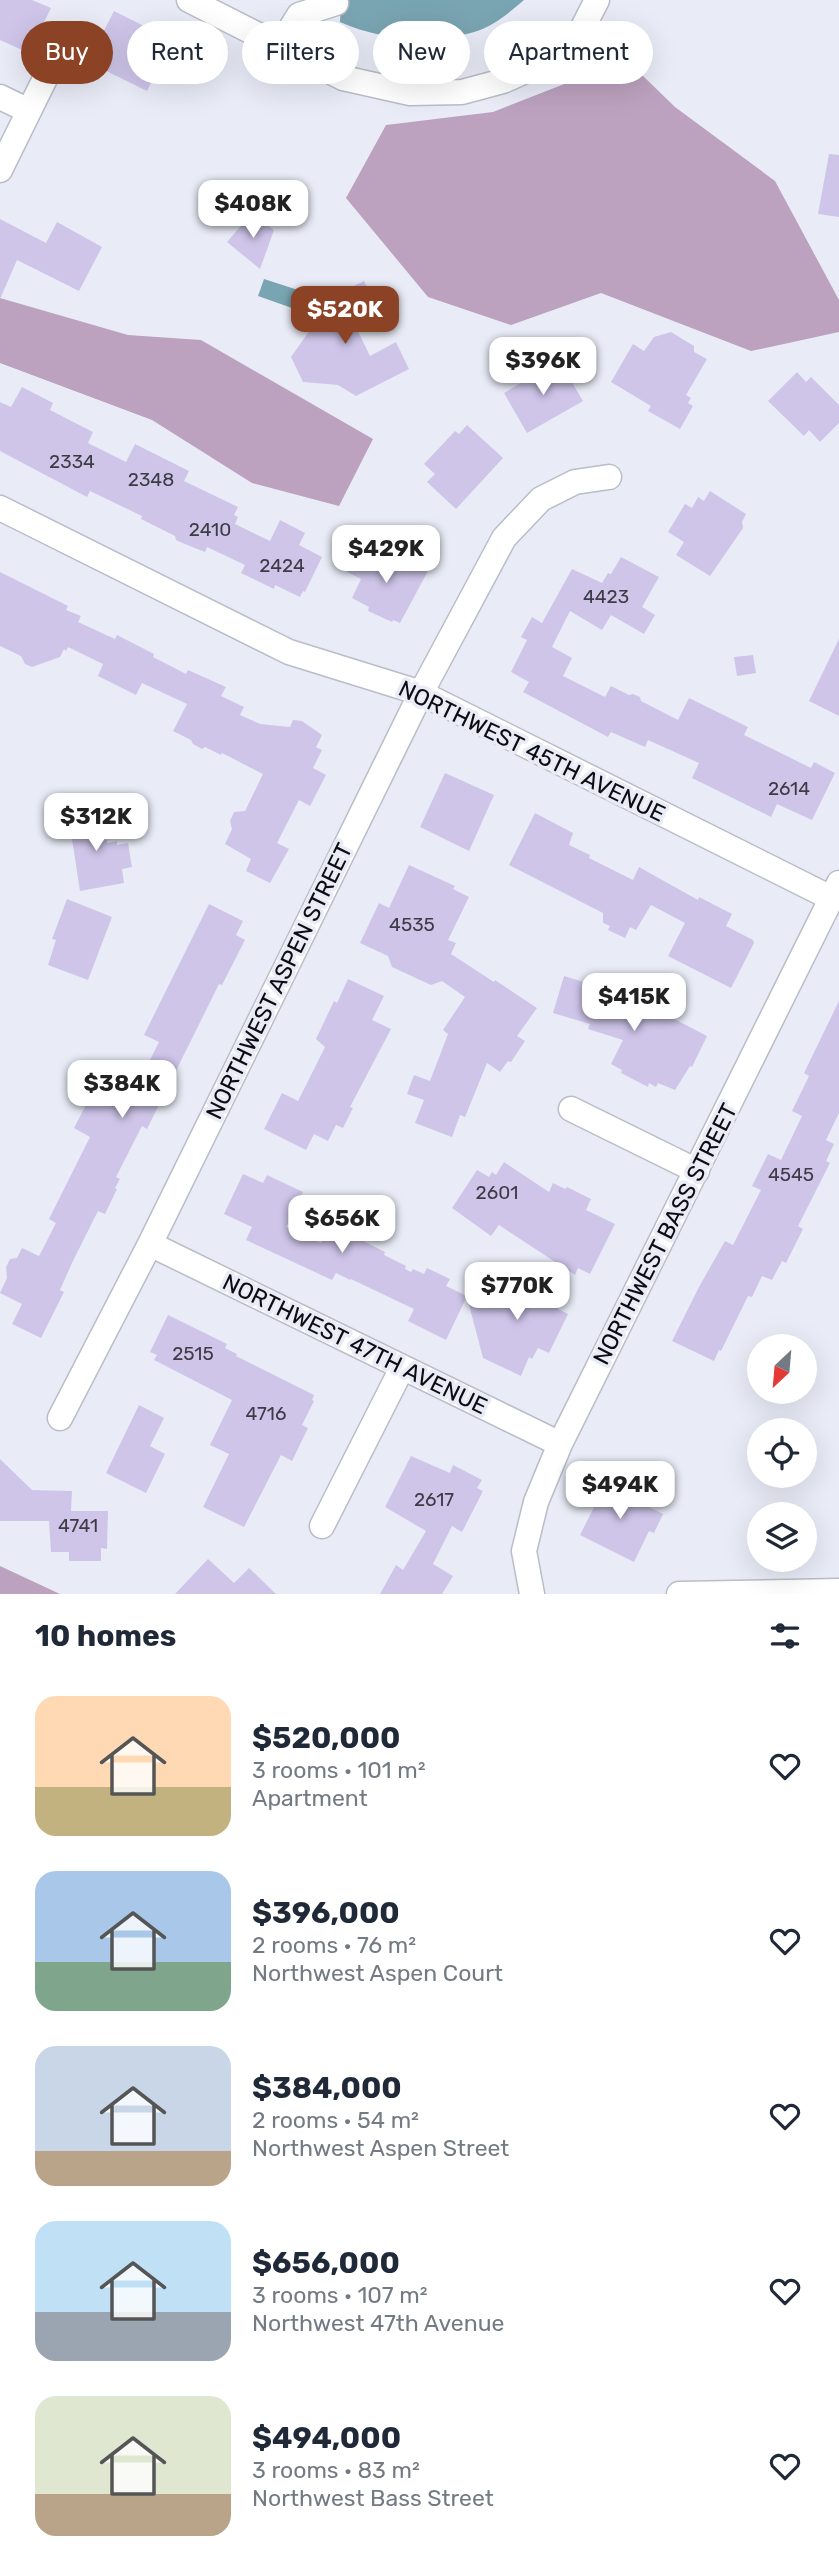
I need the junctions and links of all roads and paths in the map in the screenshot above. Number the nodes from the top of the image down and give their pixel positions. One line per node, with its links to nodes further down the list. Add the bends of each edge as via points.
1 (189, 0): 5 (street)
2 (597, 0): 6 (street, via 580,33 539,65 503,82 462,92 410,93)
3 (336, 3): 4 (street, via 299,15)
4 (295, 21)
5 (242, 27)
6 (359, 82)
7 (42, 84): 9 (street)
8 (0, 97): 9 (street)
9 (29, 111): 10 (street)
10 (0, 170)
11 (609, 477): 13 (street, NORTHWEST ASPEN STREET, via 575,482 541,499 504,538)
12 (0, 508): 13 (street, NORTHWEST 45TH AVENUE, via 289,652)
13 (421, 693): 14 (street, NORTHWEST 45TH AVENUE); 17 (street, NORTHWEST ASPEN STREET)
14 (835, 890): 16 (street, NORTHWEST BASS STREET)
15 (571, 1109): 16 (street)
16 (697, 1171): 20 (street, NORTHWEST BASS STREET)
17 (150, 1244): 18 (street, NORTHWEST 47TH AVENUE); 19 (street, NORTHWEST ASPEN STREET)
18 (402, 1368): 20 (street, NORTHWEST 47TH AVENUE); 21 (street)
19 (60, 1418)
20 (560, 1444): 23 (street, NORTHWEST BASS STREET, via 536,1502 524,1551)
21 (322, 1526)
22 (839, 1591): 24 (street)
23 (531, 1594)
24 (679, 1594)

